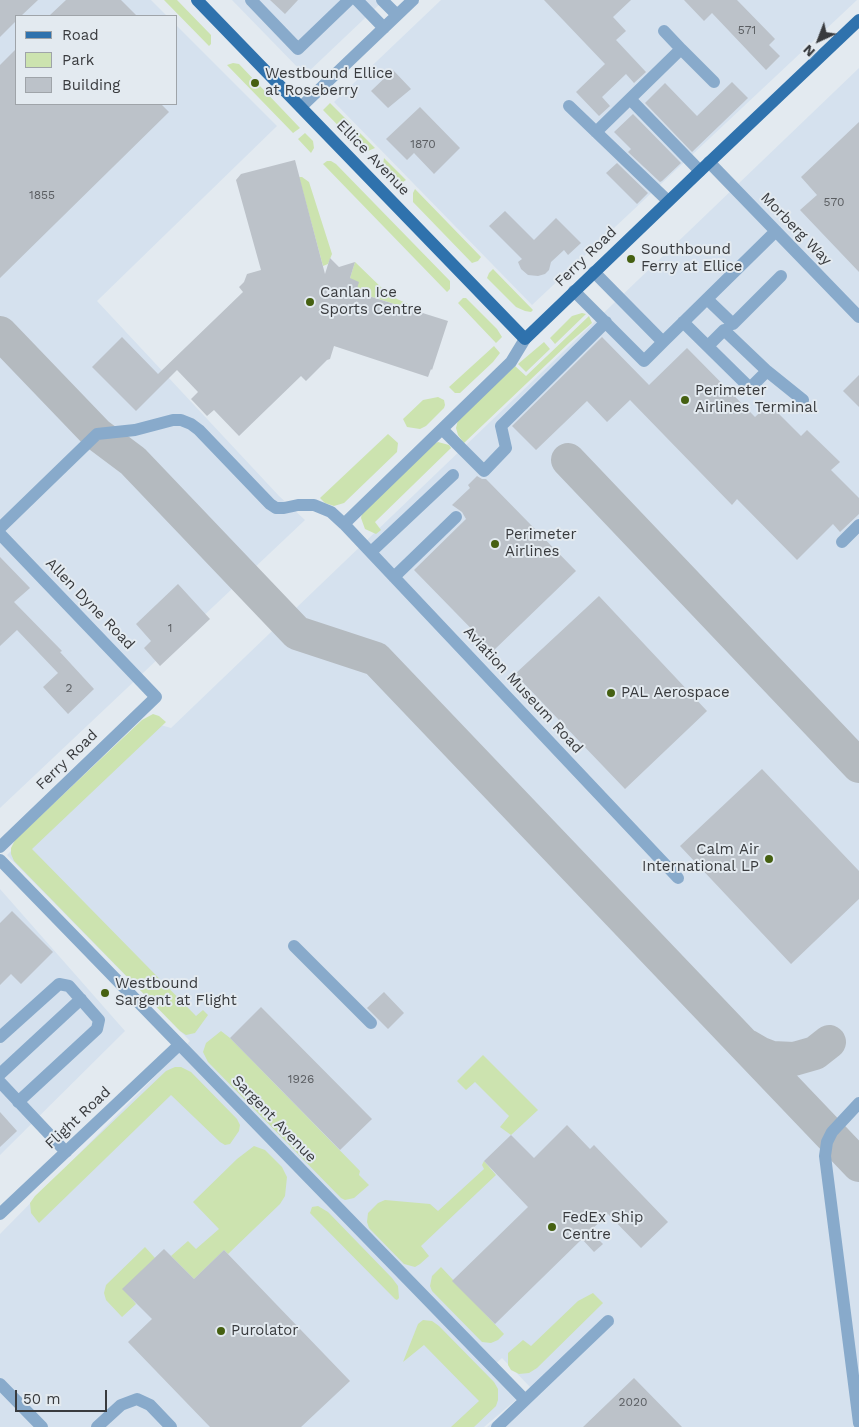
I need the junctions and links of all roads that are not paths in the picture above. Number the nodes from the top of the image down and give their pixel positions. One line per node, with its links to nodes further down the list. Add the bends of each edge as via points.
1 (197, 0): 15 (main road, Ellice Avenue)
2 (251, 0): 3 (street, via 298,49)
3 (349, 0)
4 (357, 0): 9 (street)
5 (382, 0): 7 (street)
6 (413, 0): 7 (street)
7 (397, 15): 9 (street)
8 (859, 20): 17 (main road, Ferry Road)
9 (384, 28): 15 (street)
10 (664, 31): 11 (street)
11 (681, 49): 12 (street); 13 (street)
12 (714, 82)
13 (630, 99): 16 (street); 17 (street, Morberg Way)
14 (569, 106): 16 (street)
15 (301, 107): 27 (main road, Ellice Avenue)
16 (596, 132): 18 (street)
17 (704, 166): 18 (main road, Ferry Road); 19 (street, Morberg Way)
18 (668, 201): 20 (main road, Ferry Road)
19 (776, 231): 23 (street); 24 (street, Morberg Way)
20 (594, 272): 22 (main road, Ferry Road); 28 (street)
21 (781, 276): 23 (street, via 732,324)
22 (574, 291): 25 (street); 27 (main road, Ferry Road)
23 (707, 299): 26 (street)
24 (859, 318)
25 (606, 322): 28 (street, via 644,361); 32 (street, via 501,426 506,448 484,471)
26 (683, 322): 28 (street); 29 (street)
27 (525, 339): 32 (street, Ferry Road, via 511,362)
28 (663, 342)
29 (708, 346): 30 (street, via 750,388); 30 (street, via 724,330)
30 (766, 372): 31 (street)
31 (803, 400)
32 (442, 429): 35 (street, Ferry Road)
33 (453, 475): 40 (street)
34 (456, 517): 41 (street)
35 (344, 524): 37 (street, Aviation Museum Road, via 331,512 314,505 276,508 199,430 181,420 173,420 135,430 97,434); 40 (street, Aviation Museum Road)
36 (859, 525): 39 (street)
37 (0, 528)
38 (0, 534): 42 (street, Allen Dyne Road)
39 (842, 542)
40 (371, 552): 41 (street, Aviation Museum Road)
41 (394, 576): 45 (street, Aviation Museum Road)
42 (156, 697): 43 (street, Ferry Road)
43 (0, 847)
44 (0, 860): 50 (street, Sargent Avenue)
45 (678, 878)
46 (294, 946): 48 (street)
47 (81, 999): 49 (street, via 69,986 56,986); 51 (street); 53 (street, via 100,1020 97,1029)
48 (371, 1023)
49 (0, 1037)
50 (179, 1045): 55 (street, Flight Road); 59 (street, Sargent Avenue)
51 (0, 1074)
52 (0, 1082): 53 (street)
53 (18, 1102): 55 (street)
54 (859, 1103): 60 (street, via 832,1132 825,1156)
55 (66, 1152): 56 (street, Flight Road)
56 (0, 1214)
57 (608, 1321): 59 (street)
58 (0, 1384): 61 (street)
59 (525, 1400): 64 (street)
60 (859, 1423)
61 (42, 1427)
62 (97, 1427): 63 (street, via 121,1405 137,1399 150,1404)
63 (171, 1427)
64 (497, 1427)

